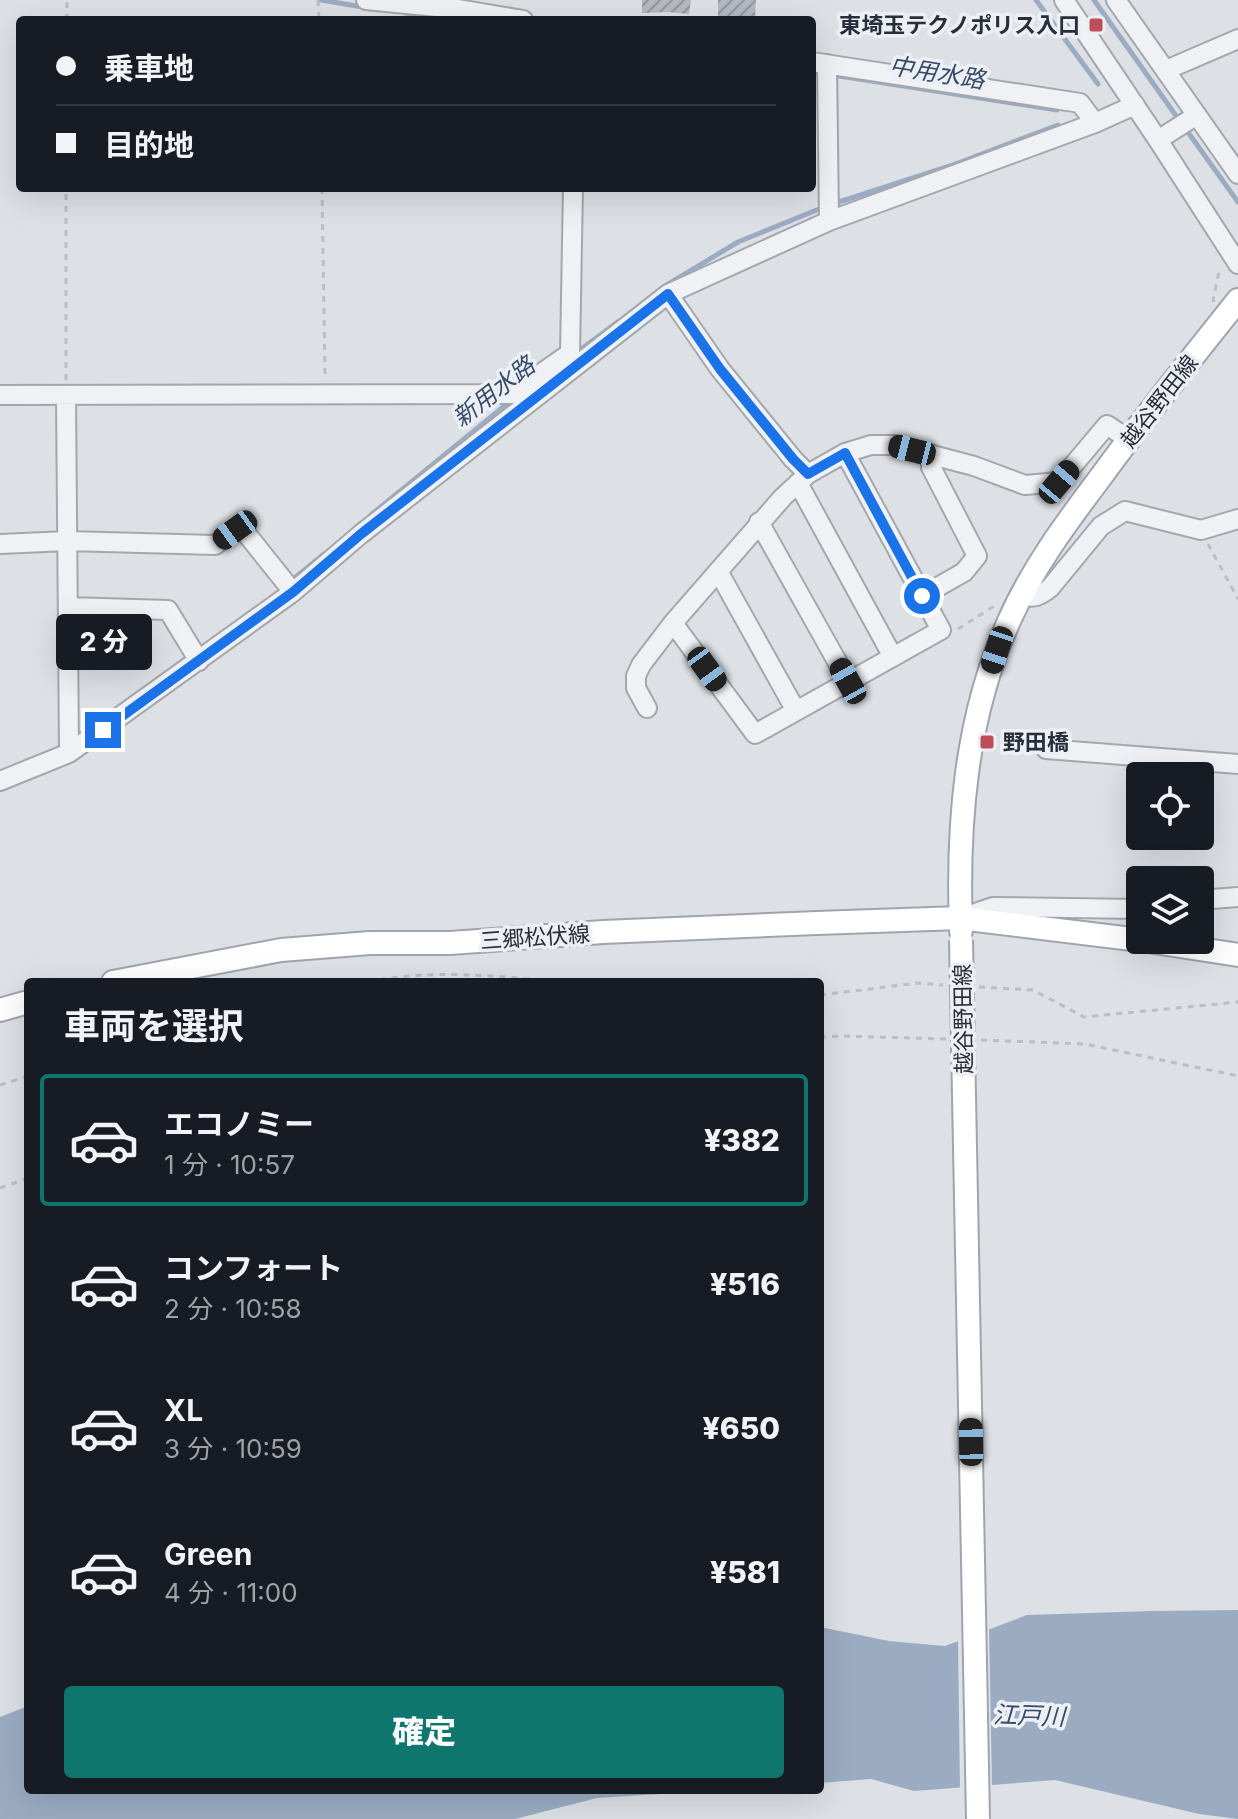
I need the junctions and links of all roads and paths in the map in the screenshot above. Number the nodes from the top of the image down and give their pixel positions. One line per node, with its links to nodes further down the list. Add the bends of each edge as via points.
1 (366, 0): 4 (street)
2 (1064, 0): 8 (street)
3 (1116, 0): 7 (street)
4 (499, 16)
5 (1238, 39): 7 (street)
6 (819, 63): 10 (street, via 1080,103); 16 (street)
7 (1166, 70): 9 (street)
8 (1135, 105): 10 (street); 11 (street)
9 (1193, 117): 11 (street); 12 (street)
10 (1095, 123): 16 (street)
11 (1164, 136): 17 (street)
12 (1238, 174)
13 (66, 192): 23 (path)
14 (322, 192): 21 (path)
15 (573, 192): 20 (street)
16 (829, 221): 18 (street)
17 (1234, 258): 19 (path, via 1219,267 1213,300)
18 (668, 294): 20 (street); 27 (street)
19 (1232, 307): 24 (main road, 越谷野田線)
20 (573, 359): 21 (street, via 512,394); 34 (street)
21 (325, 394): 23 (street)
22 (0, 395): 23 (street)
23 (66, 395): 31 (street)
24 (1128, 439): 26 (street, via 1107,425 1059,482 1025,485); 36 (main road, 越谷野田線)
25 (845, 453): 26 (street, via 894,445); 27 (street); 35 (street)
26 (931, 454): 35 (street, via 931,467 977,556 964,572)
27 (803, 479): 29 (street); 41 (street)
28 (1238, 519): 30 (street)
29 (759, 522): 33 (street); 43 (street)
30 (1201, 530): 36 (street, via 1125,511 1101,526 1041,595); 37 (path)
31 (67, 541): 32 (street); 34 (street, via 215,545 235,530 245,532); 38 (street)
32 (0, 544)
33 (718, 571): 39 (street); 45 (street)
34 (293, 592): 42 (street)
35 (922, 596): 41 (street, via 941,630)
36 (1014, 597): 40 (path); 53 (main road, 越谷野田線, via 986,684 966,774)
37 (1238, 599)
38 (68, 607): 42 (street, via 168,610); 47 (street)
39 (673, 623): 44 (street, via 636,676); 45 (street, via 755,734)
40 (957, 629)
41 (893, 657): 43 (street)
42 (199, 661): 47 (street)
43 (848, 681): 45 (street)
44 (647, 708)
45 (796, 711)
46 (1046, 749): 48 (street)
47 (69, 753): 49 (street)
48 (1238, 764)
49 (0, 781)
50 (1238, 897): 51 (street)
51 (1214, 899)
52 (1126, 909): 53 (street, via 993,907)
53 (961, 929): 54 (main road, 三郷松伏線); 57 (main road, 三郷松伏線, via 634,931 370,943 281,950); 74 (main road, 越谷野田線, bridge)
54 (1126, 939)
55 (1214, 951): 56 (main road, 三郷松伏線)
56 (1238, 955)
57 (134, 978)
58 (395, 978): 59 (path, via 458,973)
59 (519, 978)
60 (948, 985): 62 (path, via 918,983)
61 (977, 987): 63 (path, via 1033,990 1084,1017)
62 (824, 995)
63 (1238, 1002)
64 (24, 1003): 65 (main road)
65 (0, 1010)
66 (824, 1037): 67 (path)
67 (948, 1039)
68 (979, 1040): 69 (path, via 1085,1044)
69 (1238, 1076)
70 (24, 1077): 71 (path)
71 (0, 1085)
72 (24, 1179): 73 (path)
73 (0, 1188)
74 (978, 1819)

